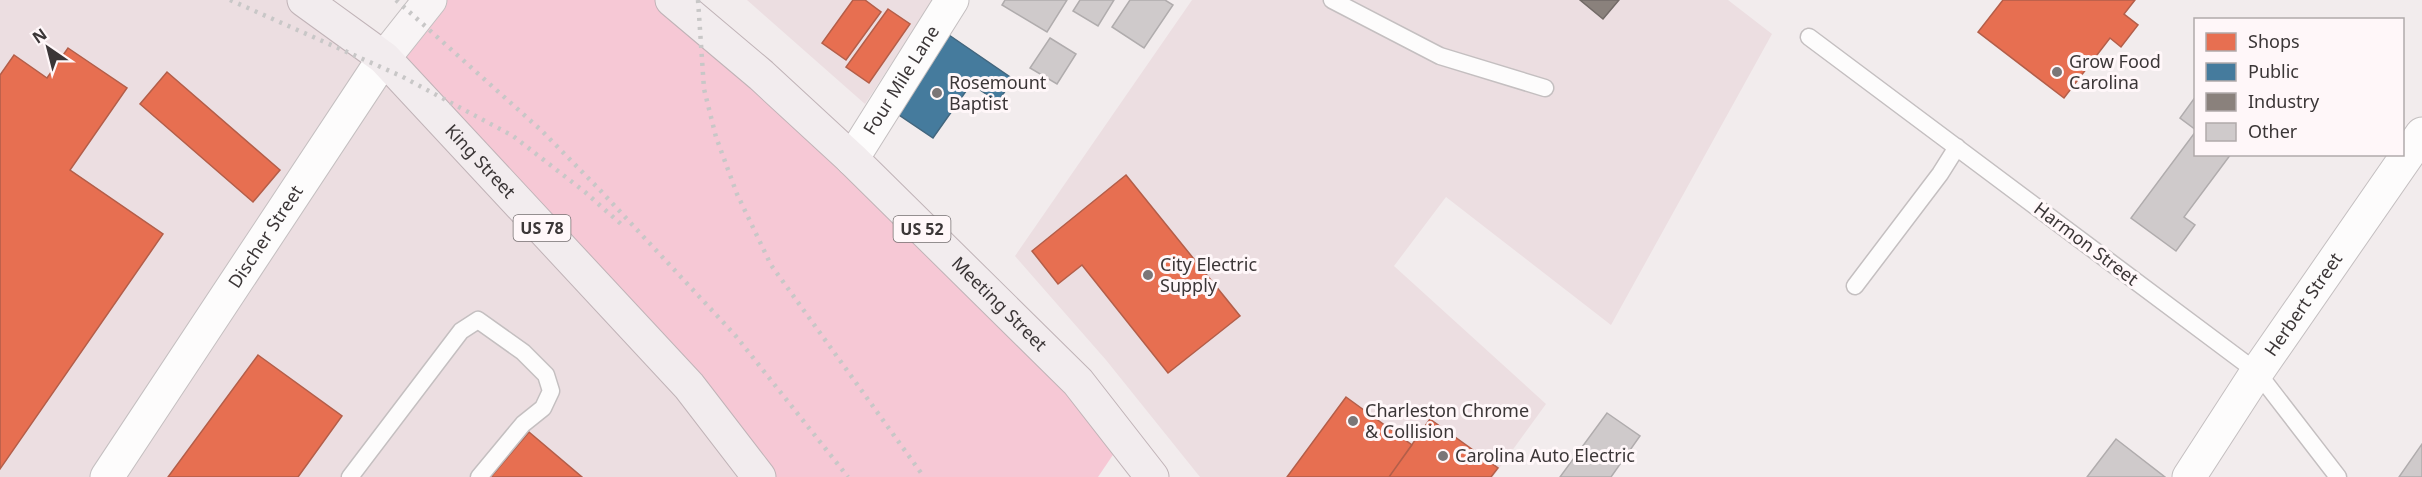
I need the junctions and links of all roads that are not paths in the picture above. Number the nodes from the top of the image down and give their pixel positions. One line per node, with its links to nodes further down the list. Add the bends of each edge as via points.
1 (304, 0): 7 (main road, King Street / US 78)
2 (430, 0): 7 (street, Discher Street)
3 (672, 0): 11 (main road, Meeting Street / US 52)
4 (952, 0): 11 (street, Four Mile Lane)
5 (1332, 0): 8 (lane, via 1440,56)
6 (1809, 37): 10 (lane, Harmon Street)
7 (384, 58): 14 (street, Discher Street); 17 (main road, King Street / US 78, via 689,386)
8 (1545, 88)
9 (2422, 134): 13 (street, Herbert Street)
10 (1957, 147): 12 (lane); 13 (lane, Harmon Street)
11 (852, 159): 18 (main road, Meeting Street / US 52, via 1078,382)
12 (1855, 286)
13 (2257, 372): 19 (street, Herbert Street); 20 (lane, Harmon Street)
14 (107, 477)
15 (350, 477): 16 (lane, via 461,331 478,320 523,352 546,375 551,391 543,408 523,424)
16 (479, 477)
17 (759, 477)
18 (1152, 477)
19 (2188, 477)
20 (2338, 477)

